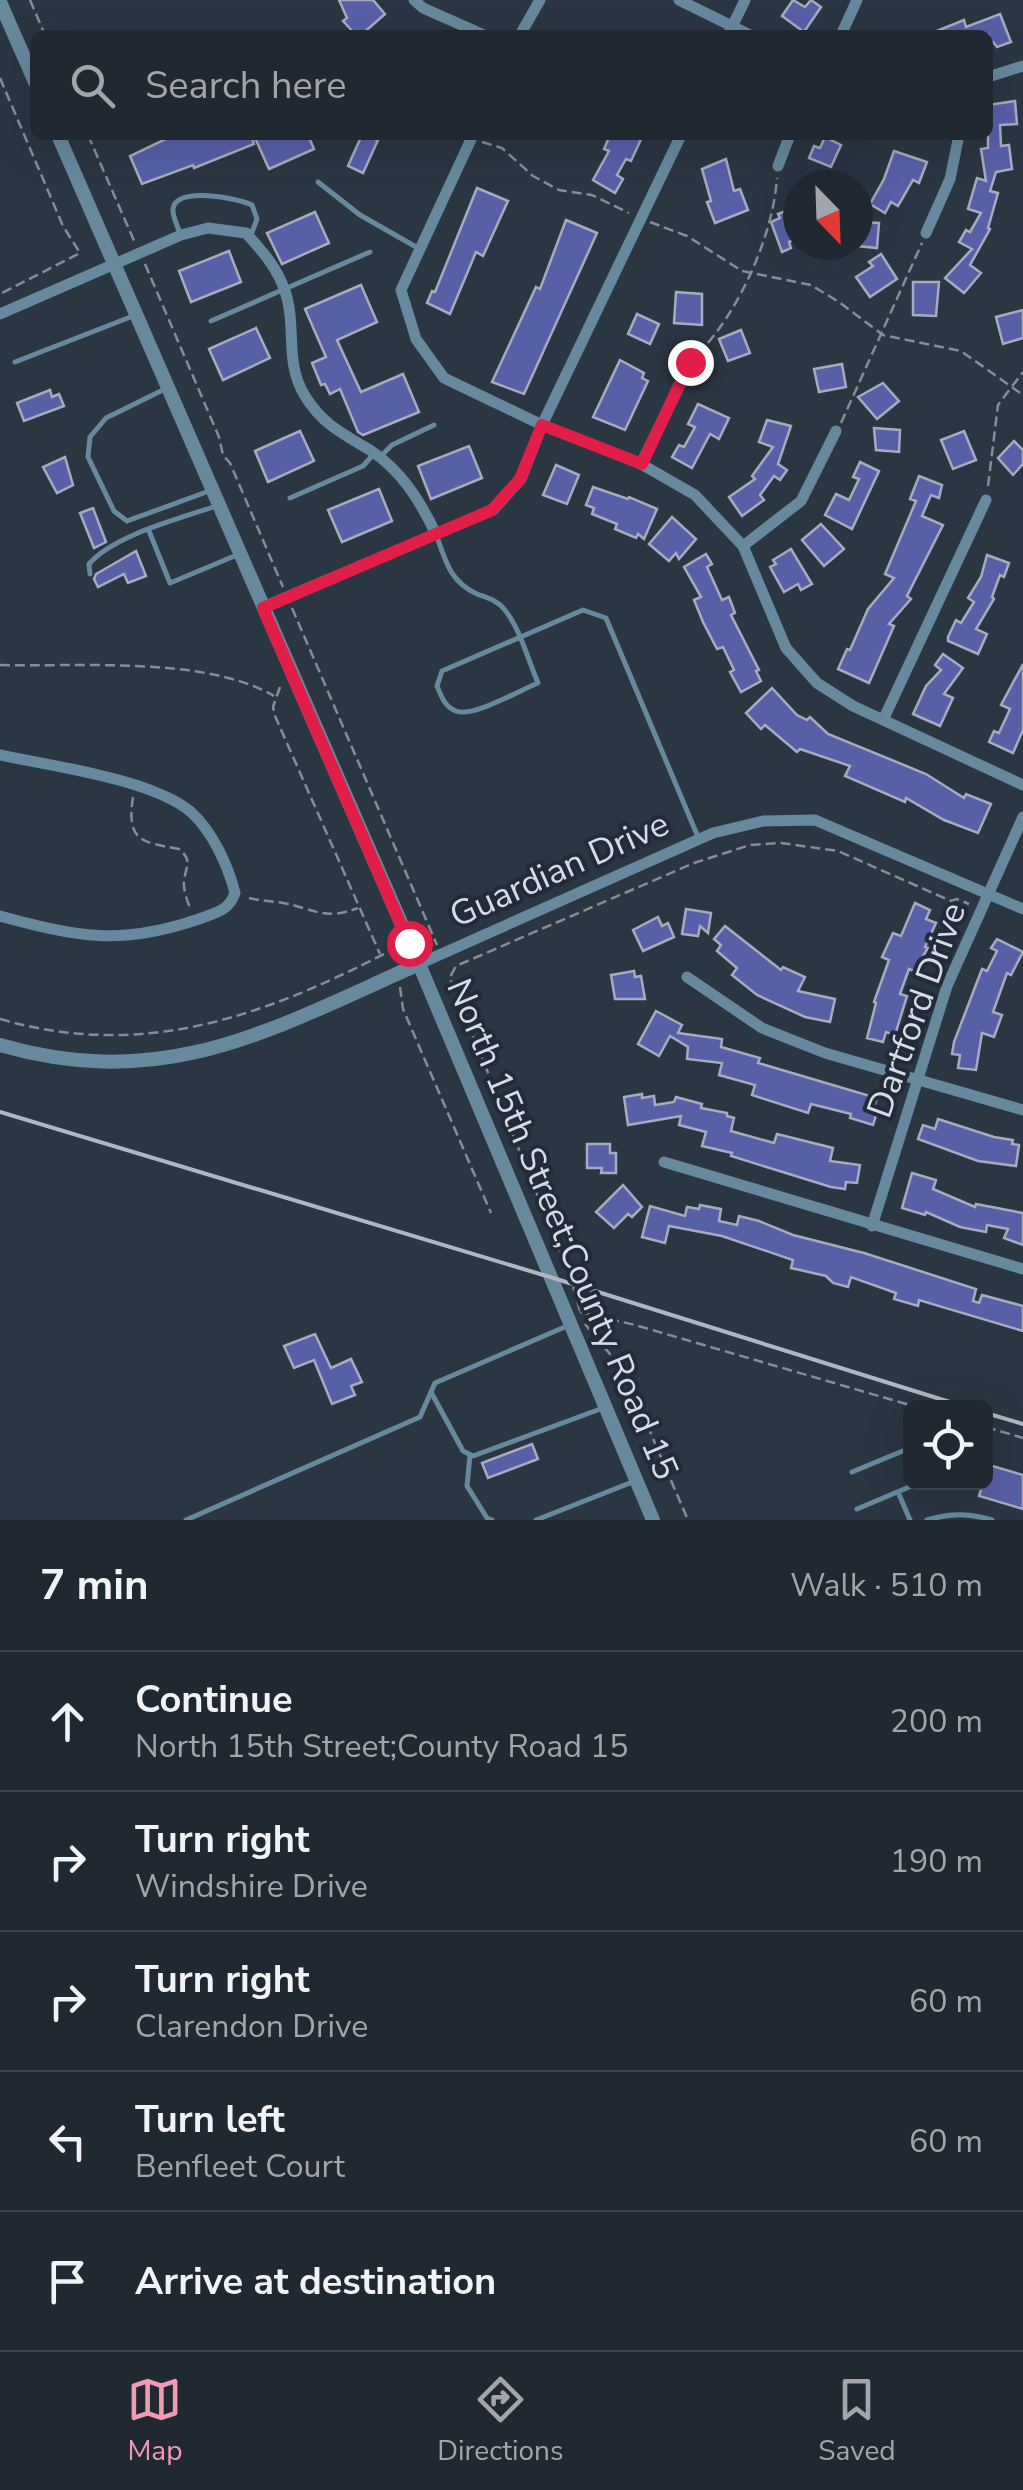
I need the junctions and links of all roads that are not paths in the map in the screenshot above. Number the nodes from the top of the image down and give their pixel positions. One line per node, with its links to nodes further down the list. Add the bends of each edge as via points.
1 (414, 0): 7 (street)
2 (540, 0): 8 (street)
3 (679, 0): 9 (street)
4 (745, 0): 10 (street)
5 (857, 0): 11 (street)
6 (0, 2): 13 (street)
7 (473, 30)
8 (523, 30)
9 (728, 30)
10 (730, 30)
11 (843, 30)
12 (1023, 66): 14 (street)
13 (30, 71)
14 (993, 75)
15 (60, 140): 27 (street, North 15th Street;County Road 15)
16 (471, 140): 25 (street)
17 (678, 140): 36 (street)
18 (788, 140): 20 (street)
19 (958, 140): 22 (street, via 950,179)
20 (778, 166)
21 (318, 182): 25 (lane)
22 (926, 233)
23 (181, 235): 24 (street, via 208,228); 24 (lane, via 174,205 207,196 252,205 257,220); 27 (street)
24 (250, 238): 28 (street)
25 (420, 250): 36 (street, via 401,290 416,339 444,378)
26 (370, 252): 28 (lane)
27 (114, 263): 29 (street); 30 (street, North 15th Street;County Road 15)
28 (284, 289): 31 (lane); 38 (street, via 291,364 302,392 340,434)
29 (0, 314)
30 (136, 314): 32 (lane); 34 (street, North 15th Street;County Road 15)
31 (210, 321)
32 (15, 362)
33 (690, 362): 39 (street)
34 (168, 388): 40 (street, North 15th Street;County Road 15); 40 (lane, via 106,418 90,437 88,458 114,511 126,521)
35 (434, 424): 38 (lane)
36 (542, 425): 39 (street); 44 (street, via 520,479 492,510)
37 (836, 431): 45 (street, via 801,502)
38 (377, 456): 41 (lane); 44 (street, via 417,496)
39 (642, 464): 45 (street, via 695,495)
40 (216, 498): 43 (lane); 46 (street, North 15th Street;County Road 15)
41 (290, 498)
42 (986, 500): 50 (street)
43 (149, 531): 46 (lane, via 170,583); 47 (lane, via 100,552 89,564)
44 (436, 534): 48 (street); 49 (lane, via 458,584 496,601)
45 (743, 546): 50 (street, via 786,648 817,682)
46 (240, 553): 48 (street, North 15th Street;County Road 15)
47 (90, 574)
48 (263, 608): 58 (street, North 15th Street;County Road 15)
49 (518, 638): 49 (lane, via 538,682 470,713 443,702 437,686 442,671); 54 (lane, via 583,610 606,618)
50 (884, 718): 52 (street)
51 (0, 754): 57 (street, via 116,780 170,800 203,827 234,893 219,912 132,936 67,934)
52 (1023, 785)
53 (1023, 817): 55 (street, Dartford Drive)
54 (700, 840): 55 (street, Guardian Drive, via 764,821 814,820); 58 (street, Guardian Drive)
55 (988, 894): 56 (street, Guardian Drive); 61 (street, Dartford Drive, via 946,986)
56 (1023, 910)
57 (0, 916)
58 (418, 964): 60 (street, Guardian Drive, via 295,1020 195,1055 128,1063); 66 (street, North 15th Street;County Road 15)
59 (687, 977): 61 (street, via 762,1028)
60 (0, 1045)
61 (918, 1078): 62 (street); 64 (street, Dartford Drive)
62 (1023, 1110)
63 (664, 1162): 64 (street)
64 (872, 1226): 65 (street)
65 (1023, 1270)
66 (571, 1325): 67 (lane, via 435,1383); 68 (street, North 15th Street;County Road 15)
67 (431, 1392): 70 (lane); 76 (lane, via 420,1417)
68 (606, 1408): 70 (lane); 72 (street, North 15th Street;County Road 15)
69 (903, 1451): 71 (lane)
70 (470, 1456): 77 (lane, via 467,1486)
71 (852, 1472)
72 (636, 1480): 78 (lane); 79 (street, North 15th Street;County Road 15)
73 (903, 1490): 74 (lane)
74 (898, 1492): 75 (lane); 80 (lane)
75 (857, 1509)
76 (186, 1520)
77 (492, 1520)
78 (536, 1520)
79 (653, 1520)
80 (910, 1520)
81 (927, 1520): 82 (lane, via 948,1514)
82 (992, 1520)

